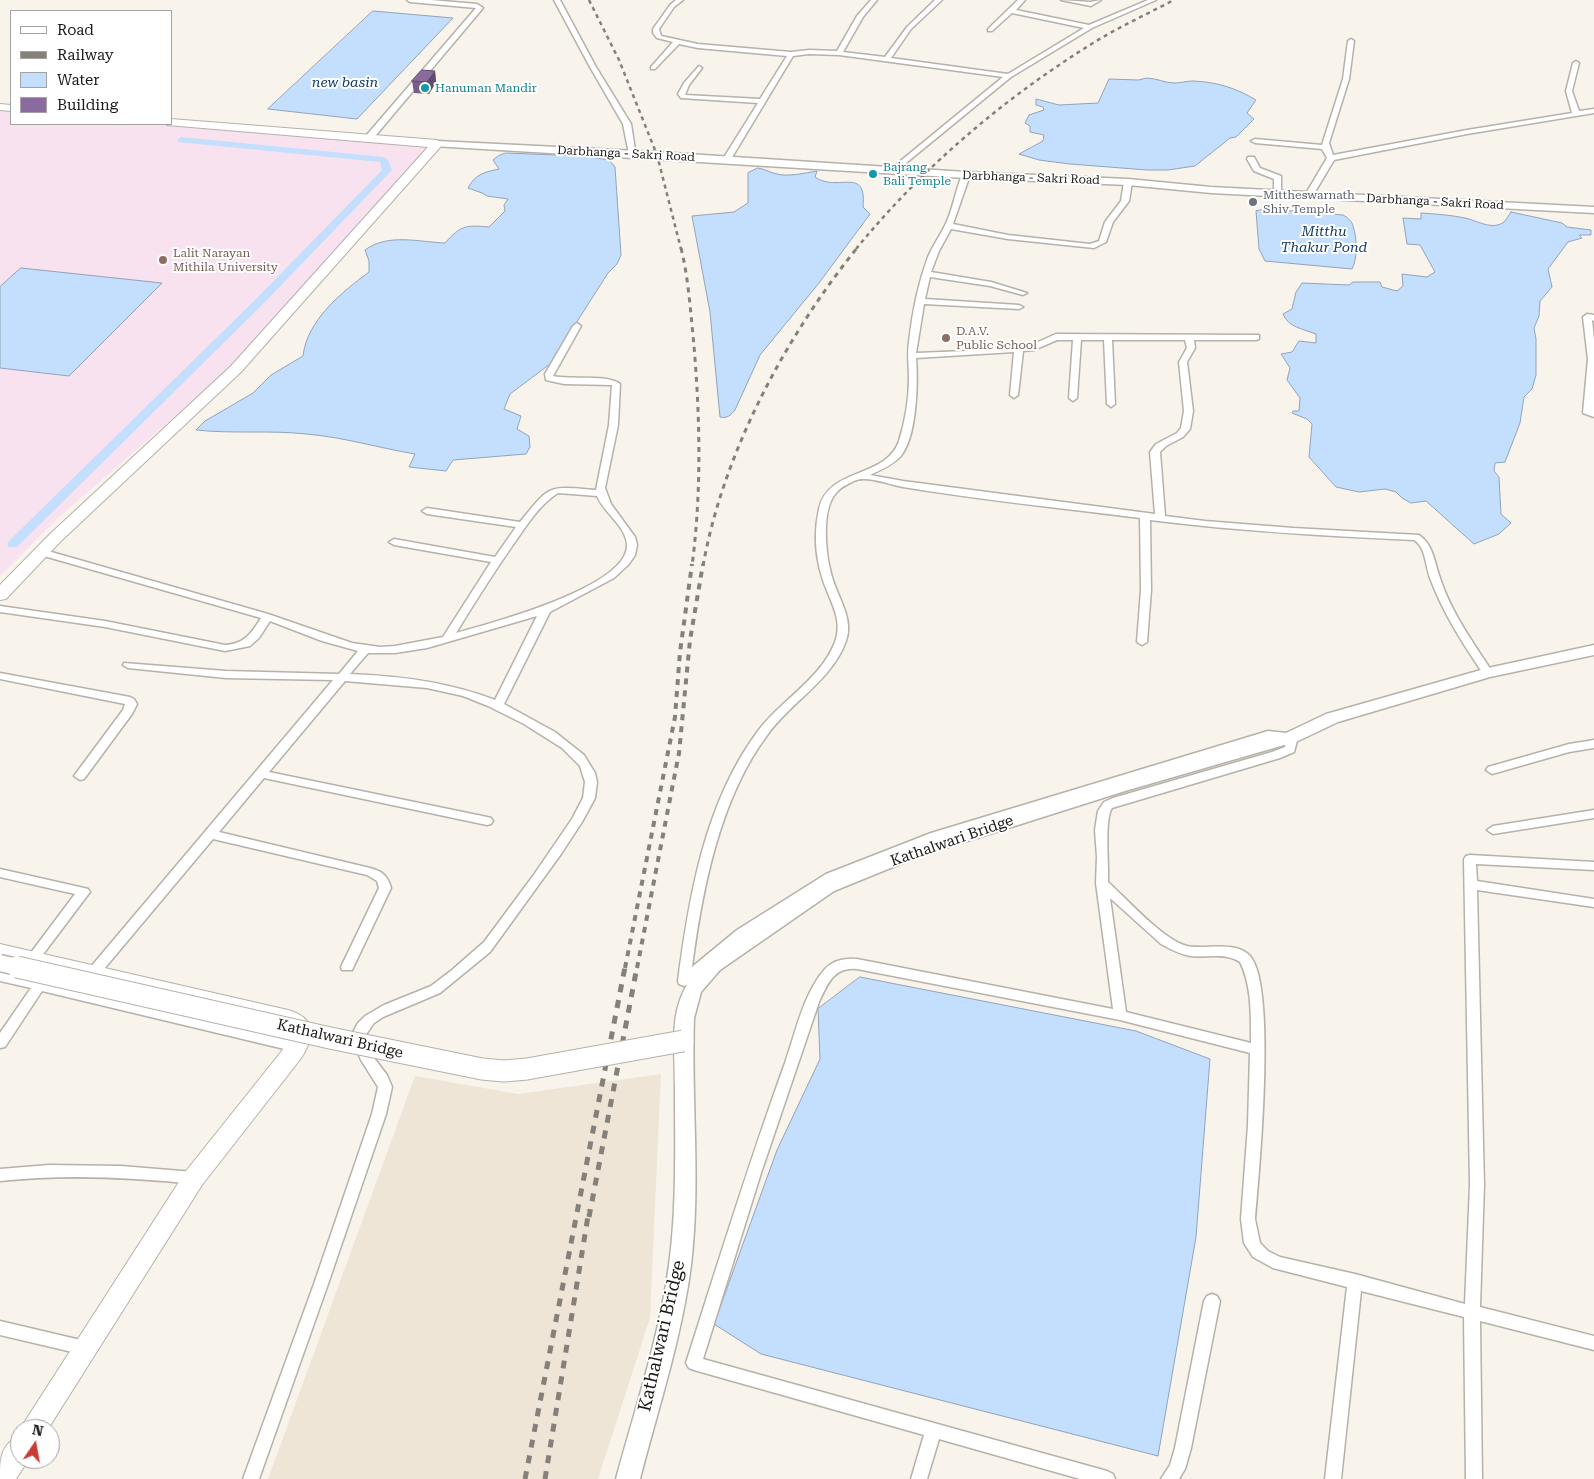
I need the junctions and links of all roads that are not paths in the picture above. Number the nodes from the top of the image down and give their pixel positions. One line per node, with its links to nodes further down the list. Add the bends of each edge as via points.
1 (410, 0): 30 (street, via 480,8)
2 (558, 0): 34 (street, via 627,124)
3 (680, 0): 18 (street, via 655,31 659,37)
4 (874, 0): 19 (street, via 860,16)
5 (939, 0): 21 (street, via 909,28)
6 (1022, 0): 12 (street)
7 (1064, 0): 10 (street)
8 (1098, 0): 10 (street, via 1091,4)
9 (1153, 0): 15 (street)
10 (1073, 2): 11 (street)
11 (1066, 7)
12 (1010, 11): 14 (street); 16 (street)
13 (1059, 13): 14 (street)
14 (1052, 18): 15 (street)
15 (1090, 27): 25 (street)
16 (990, 30)
17 (1351, 41): 33 (street, via 1346,79 1326,138)
18 (677, 42): 20 (street); 23 (street)
19 (839, 53): 20 (street); 21 (street)
20 (791, 54): 26 (street)
21 (888, 58): 25 (street)
22 (1576, 63): 28 (street, via 1569,91)
23 (653, 68)
24 (699, 68): 26 (street, via 682,90 683,97)
25 (1009, 76): 38 (street)
26 (763, 101): 36 (street)
27 (1594, 111): 28 (street)
28 (1576, 114): 35 (street)
29 (172, 123): 30 (main road)
30 (368, 139): 32 (main road)
31 (1255, 141): 33 (street)
32 (437, 144): 34 (main road, Darbhanga - Sakri Road); 68 (main road, via 236,369)
33 (1326, 147): 35 (street)
34 (634, 154): 36 (main road, Darbhanga - Sakri Road)
35 (1331, 158): 42 (street)
36 (727, 159): 38 (main road, Darbhanga - Sakri Road)
37 (1252, 159): 41 (street, via 1257,169 1278,178)
38 (895, 170): 39 (main road, Darbhanga - Sakri Road)
39 (966, 175): 40 (main road, Darbhanga - Sakri Road); 44 (street)
40 (1128, 182): 41 (main road, Darbhanga - Sakri Road); 44 (street, via 1125,202 1108,222 1102,242 1091,246 1008,237)
41 (1278, 194): 42 (main road, Darbhanga - Sakri Road)
42 (1309, 195): 43 (main road, Darbhanga - Sakri Road)
43 (1594, 210)
44 (949, 226): 45 (street, via 932,256)
45 (928, 274): 46 (street, via 991,284); 47 (street)
46 (1023, 293)
47 (920, 301): 48 (street); 56 (street)
48 (1019, 307)
49 (1594, 318): 60 (street, via 1587,317 1592,359 1588,413)
50 (577, 326): 62 (street, via 548,376 554,380 616,384 609,450)
51 (1077, 336): 52 (street); 55 (street, via 1051,337 1038,346); 58 (street)
52 (1108, 336): 53 (street); 59 (street)
53 (1189, 336): 54 (street); 65 (street, via 1191,348 1182,362 1188,396 1186,427 1179,436 1162,444 1155,452)
54 (1256, 337)
55 (1019, 349): 56 (street); 57 (street)
56 (912, 356): 61 (street, via 913,385 903,443 888,462)
57 (1014, 395)
58 (1073, 398)
59 (1111, 404)
60 (1594, 414)
61 (863, 476): 64 (street); 83 (street, via 832,491 826,501 822,559 840,608 844,626 841,642 817,675 761,735 732,786 706,856 684,981 741,934 830,877 963,827 1268,735)
62 (600, 493): 66 (street, via 556,490 546,496); 72 (street, via 627,532 631,542 630,557 596,584)
63 (427, 512): 66 (street)
64 (1145, 517): 65 (street); 75 (street, via 1146,590)
65 (1160, 519): 79 (street, via 1420,539 1426,546 1435,578 1460,632)
66 (522, 525): 69 (street)
67 (394, 542): 69 (street)
68 (41, 552): 70 (main road); 73 (street)
69 (497, 560): 74 (street)
70 (0, 594)
71 (0, 608): 73 (street, via 105,624 225,648 244,647)
72 (545, 611): 74 (street); 82 (street)
73 (266, 617): 76 (street, via 330,641)
74 (447, 639): 76 (street, via 407,648)
75 (1142, 642)
76 (365, 649): 81 (street)
77 (1594, 650): 79 (main road, Kathalwari Bridge)
78 (128, 665): 81 (street, via 240,675)
79 (1488, 672): 83 (main road, Kathalwari Bridge, via 1332,718)
80 (0, 676): 87 (street, via 130,701 128,711)
81 (343, 676): 82 (street, via 406,681 455,691); 86 (street)
82 (498, 706): 121 (street, via 567,745 585,764 590,792 540,876 486,949 430,993 382,1013 360,1029 358,1036 368,1060 385,1087 380,1114)
83 (1292, 737): 94 (street, via 1290,749 1276,755 1108,806 1102,817); 105 (main road, Kathalwari Bridge, via 924,849 828,888 702,975 687,1004)
84 (1594, 744): 85 (street)
85 (1492, 770)
86 (263, 774): 89 (street); 91 (street)
87 (80, 776)
88 (1594, 814): 90 (street)
89 (487, 821)
90 (1493, 830)
91 (209, 834): 100 (street, via 370,872 383,878 385,888); 101 (street)
92 (1594, 866): 95 (street, via 1470,859)
93 (0, 873): 98 (street, via 84,892)
94 (1102, 883): 104 (street); 108 (street, via 1165,941 1176,947 1189,951 1231,953 1247,960 1254,979)
95 (1471, 885): 96 (street); 113 (street, via 1477,1185)
96 (1594, 903)
97 (0, 952): 98 (main road)
98 (33, 958): 101 (main road)
99 (0, 963): 105 (main road, Kathalwari Bridge, bridge, via 482,1069 527,1069)
100 (347, 967)
101 (94, 972): 107 (main road, via 288,1018 300,1028)
102 (0, 976): 103 (street)
103 (39, 986): 106 (street); 107 (street)
104 (1120, 1015): 108 (street); 118 (street, via 857,964 836,966 820,989 778,1100 694,1363)
105 (683, 1040): 122 (main road, Kathalwari Bridge, via 684,1182 680,1264)
106 (0, 1043)
107 (297, 1046): 110 (main road)
108 (1258, 1050): 111 (street, via 1248,1219 1251,1244 1256,1252 1278,1262)
109 (0, 1175): 110 (street, via 101,1170)
110 (194, 1178): 116 (main road)
111 (1355, 1280): 113 (street); 126 (street)
112 (1212, 1301): 125 (street, via 1183,1448 1177,1468)
113 (1472, 1312): 115 (street); 127 (street)
114 (0, 1328): 116 (street)
115 (1594, 1343)
116 (85, 1348): 117 (main road)
117 (39, 1419)
118 (934, 1430): 123 (street); 124 (street)
119 (10, 1465): 120 (main road)
120 (1, 1479)
121 (251, 1479)
122 (628, 1479)
123 (919, 1479)
124 (1107, 1479)
125 (1169, 1479)
126 (1333, 1479)
127 (1474, 1479)

